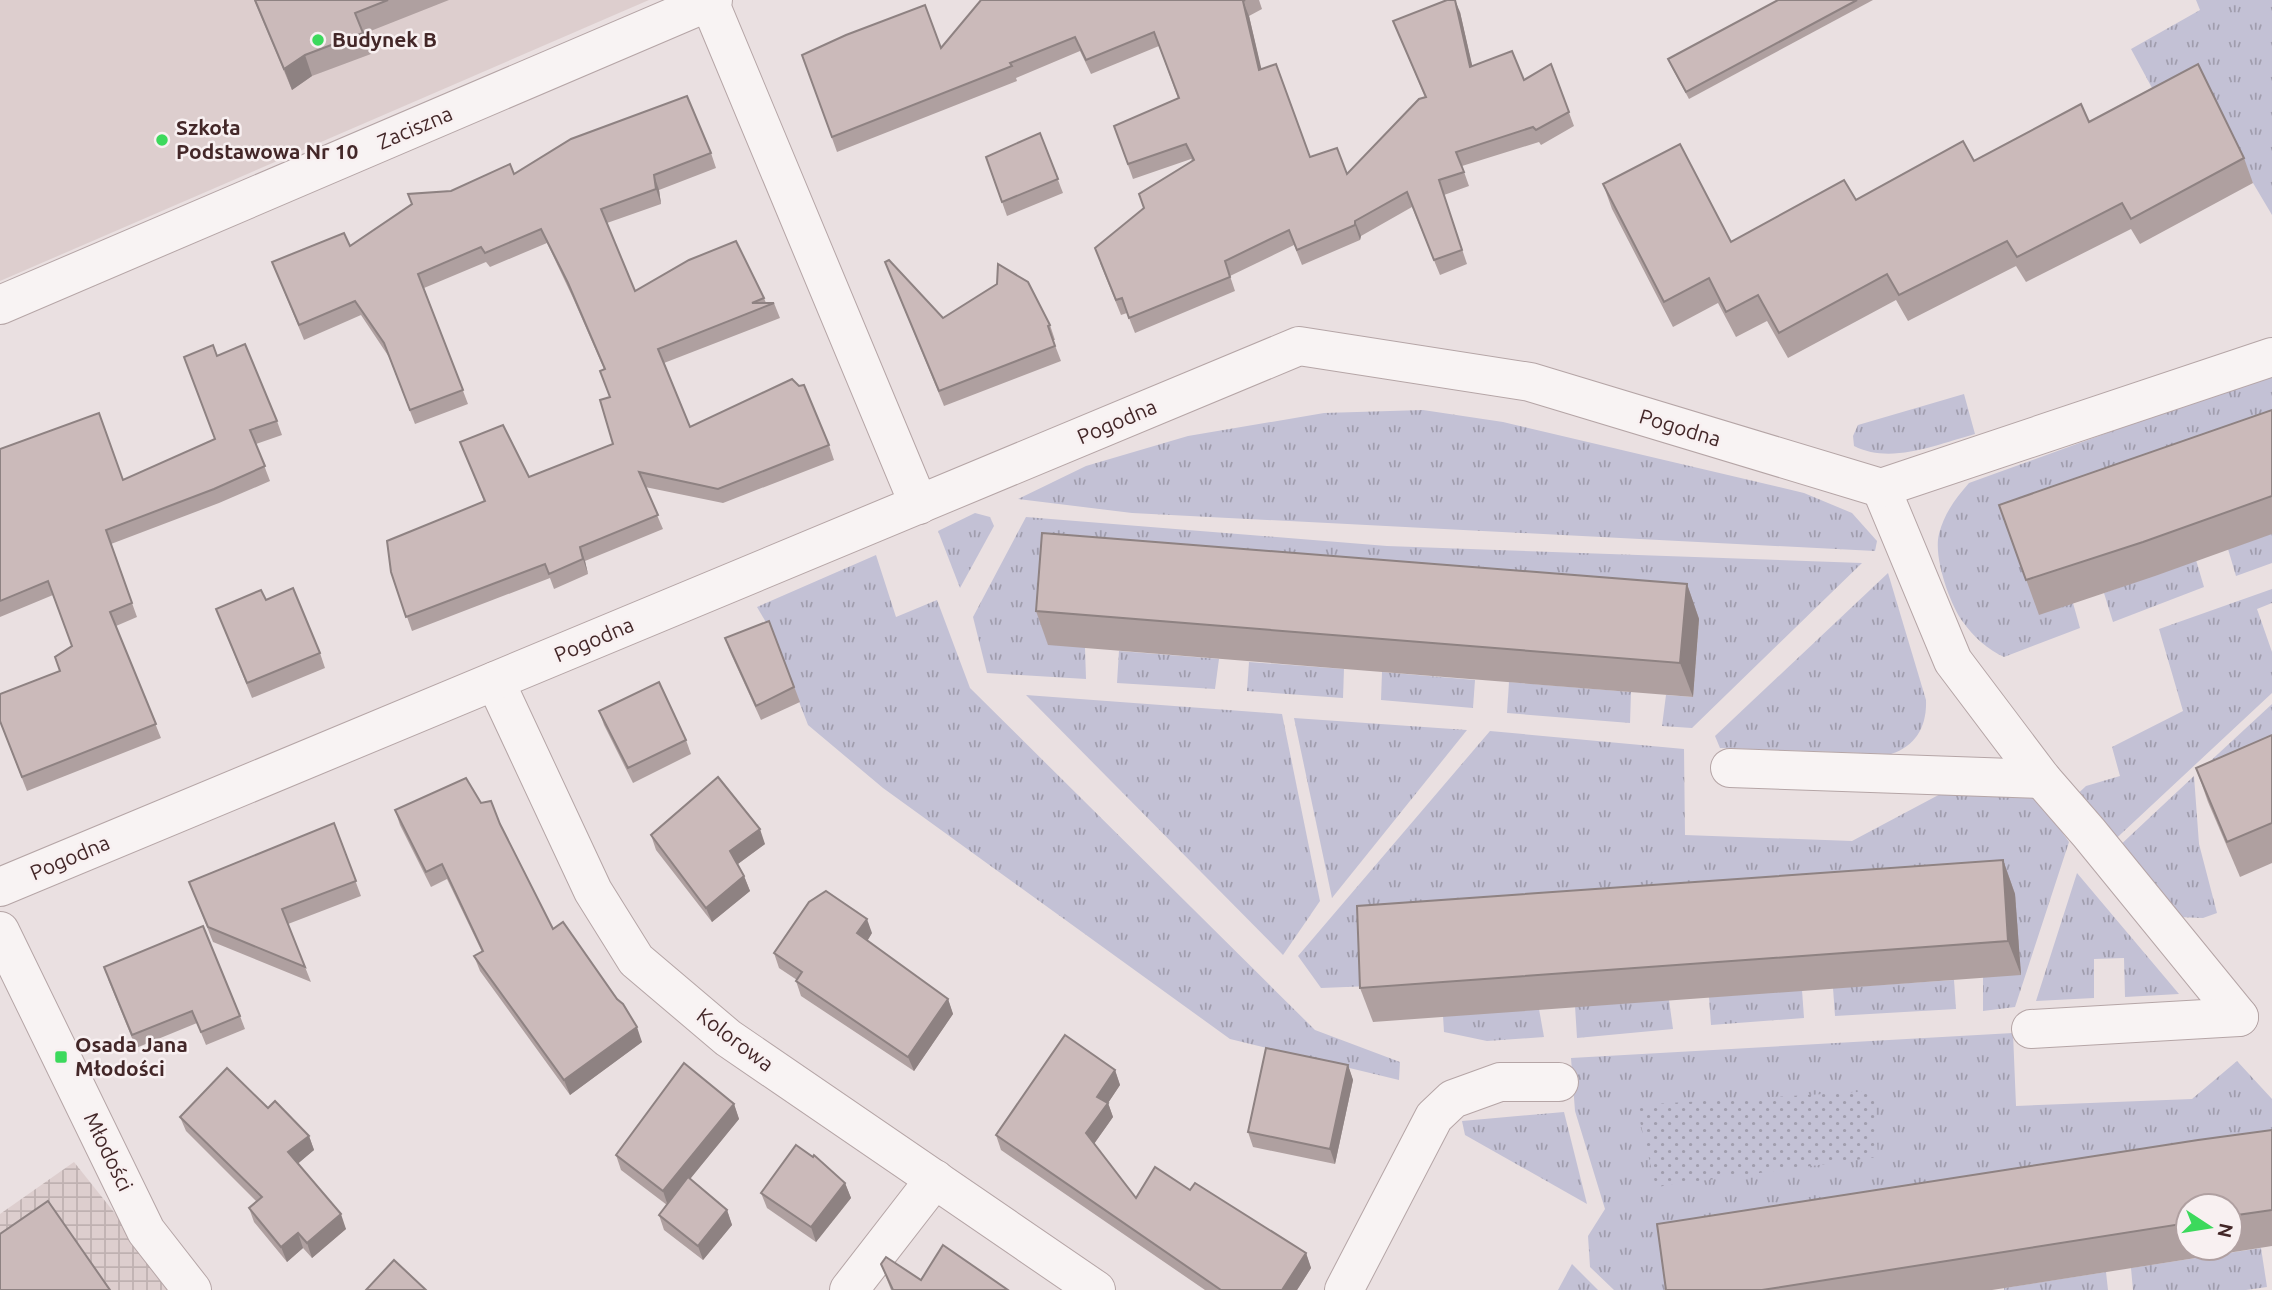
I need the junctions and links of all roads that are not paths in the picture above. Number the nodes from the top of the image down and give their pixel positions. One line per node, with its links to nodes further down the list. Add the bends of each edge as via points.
1 (711, 1): 2 (street, Zaciszna); 5 (street)
2 (0, 305)
3 (2272, 357): 4 (street)
4 (1881, 488): 5 (street, Pogodna, via 1530,382 1299,346); 8 (street, via 1953,662)
5 (919, 505): 6 (street, Pogodna)
6 (495, 681): 9 (street, Pogodna); 13 (street, Kolorowa, via 593,891 636,960 728,1038)
7 (1730, 768): 8 (street)
8 (2042, 779): 11 (street, via 2239,1017)
9 (0, 887)
10 (4, 948): 14 (street, Młodości, via 146,1231)
11 (2031, 1028)
12 (1559, 1082): 17 (street, via 1500,1082 1452,1099 1434,1117)
13 (935, 1179): 15 (street); 16 (street, Kolorowa)
14 (192, 1290)
15 (849, 1290)
16 (1096, 1290)
17 (1344, 1290)

